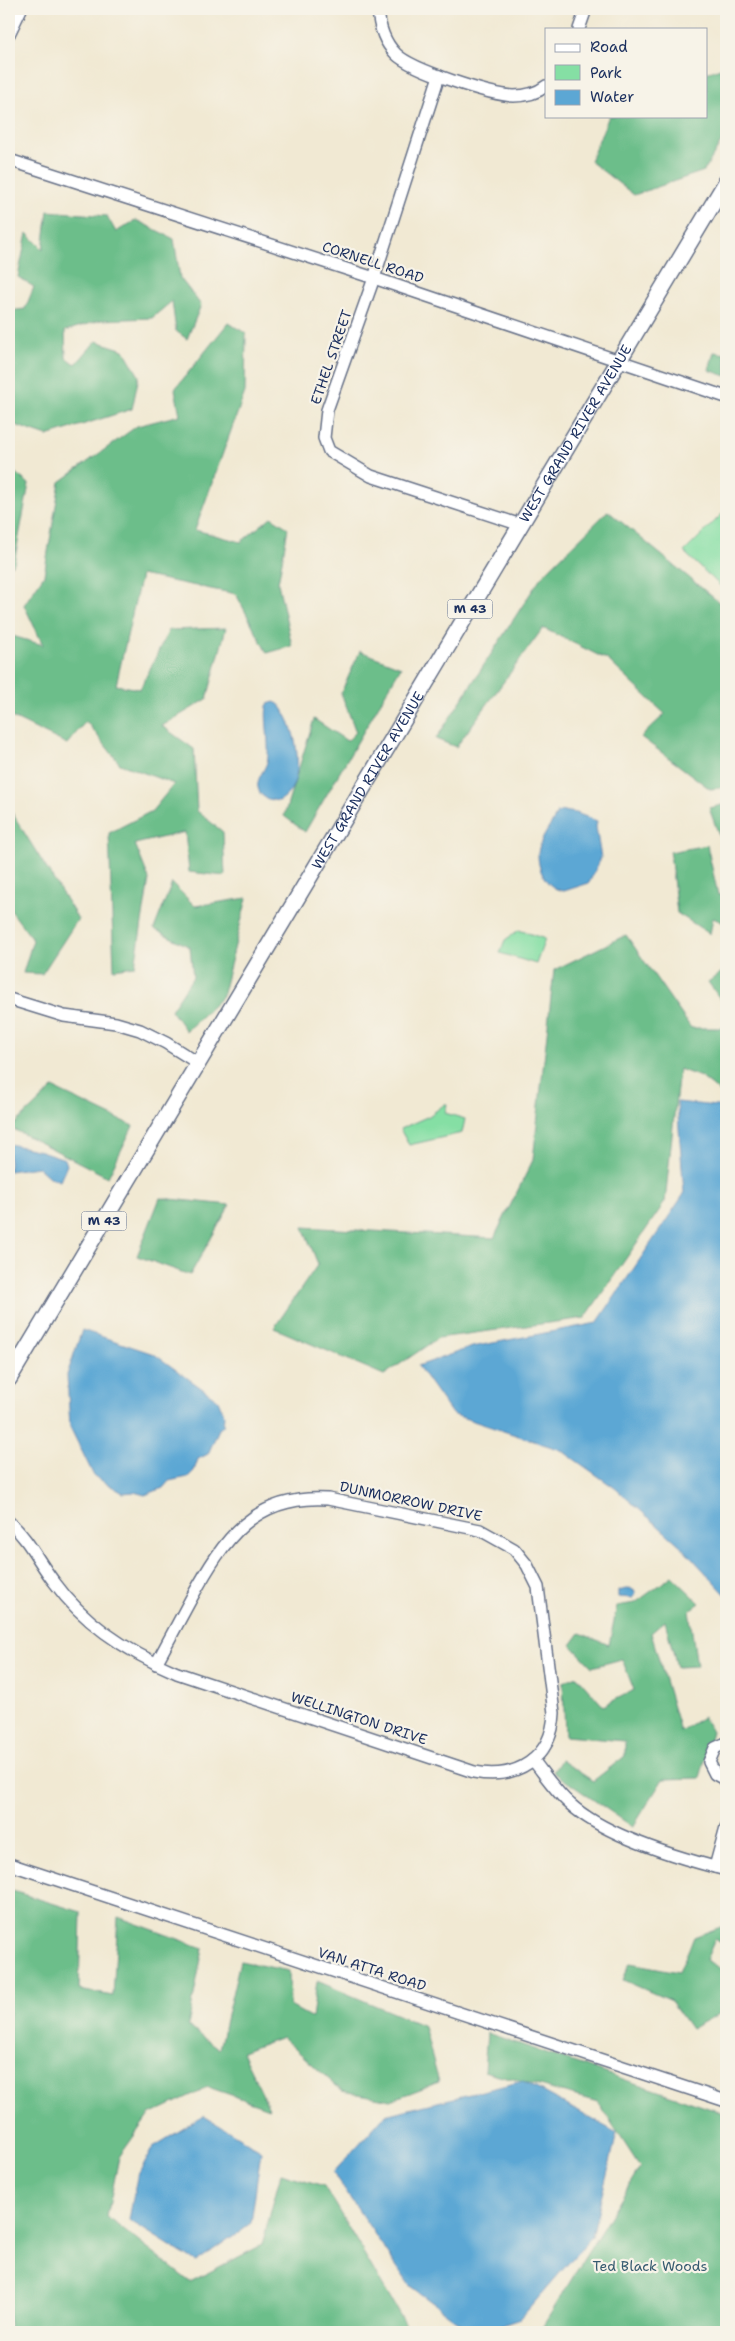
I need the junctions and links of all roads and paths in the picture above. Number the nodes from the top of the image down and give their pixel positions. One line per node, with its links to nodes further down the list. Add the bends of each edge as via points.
1 (21, 9): 5 (street)
2 (378, 9): 6 (street, via 381,28 392,49 408,63)
3 (586, 9): 4 (street)
4 (579, 28)
5 (9, 34)
6 (439, 76): 7 (street, via 502,95 528,94); 10 (street, ETHEL STREET)
7 (545, 86)
8 (9, 160): 10 (street, CORNELL ROAD)
9 (726, 182): 11 (main road, WEST GRAND RIVER AVENUE / M 43)
10 (374, 278): 11 (street, CORNELL ROAD); 13 (street, ETHEL STREET, via 327,410 325,445 345,462 378,478)
11 (619, 362): 12 (street, CORNELL ROAD); 13 (main road, WEST GRAND RIVER AVENUE / M 43)
12 (726, 397)
13 (521, 526): 15 (main road, WEST GRAND RIVER AVENUE / M 43)
14 (9, 999): 15 (street, via 64,1016 116,1023 142,1031)
15 (198, 1063): 16 (main road, WEST GRAND RIVER AVENUE / M 43)
16 (9, 1379)
17 (9, 1522): 18 (street, WELLINGTON DRIVE, via 82,1614 109,1637)
18 (156, 1664): 20 (street, WELLINGTON DRIVE, via 474,1772 490,1775 507,1773); 20 (street, DUNMORROW DRIVE, via 213,1558 233,1532 276,1506 294,1501 328,1499 480,1530 514,1549 528,1565 538,1587 554,1719 549,1739)
19 (726, 1743): 21 (street, via 715,1748 709,1762 715,1774)
20 (533, 1760): 24 (street, via 570,1804 597,1824 622,1836)
21 (726, 1780)
22 (726, 1827): 24 (street)
23 (9, 1864): 25 (street, VAN ATTA ROAD)
24 (721, 1868)
25 (726, 2101)

